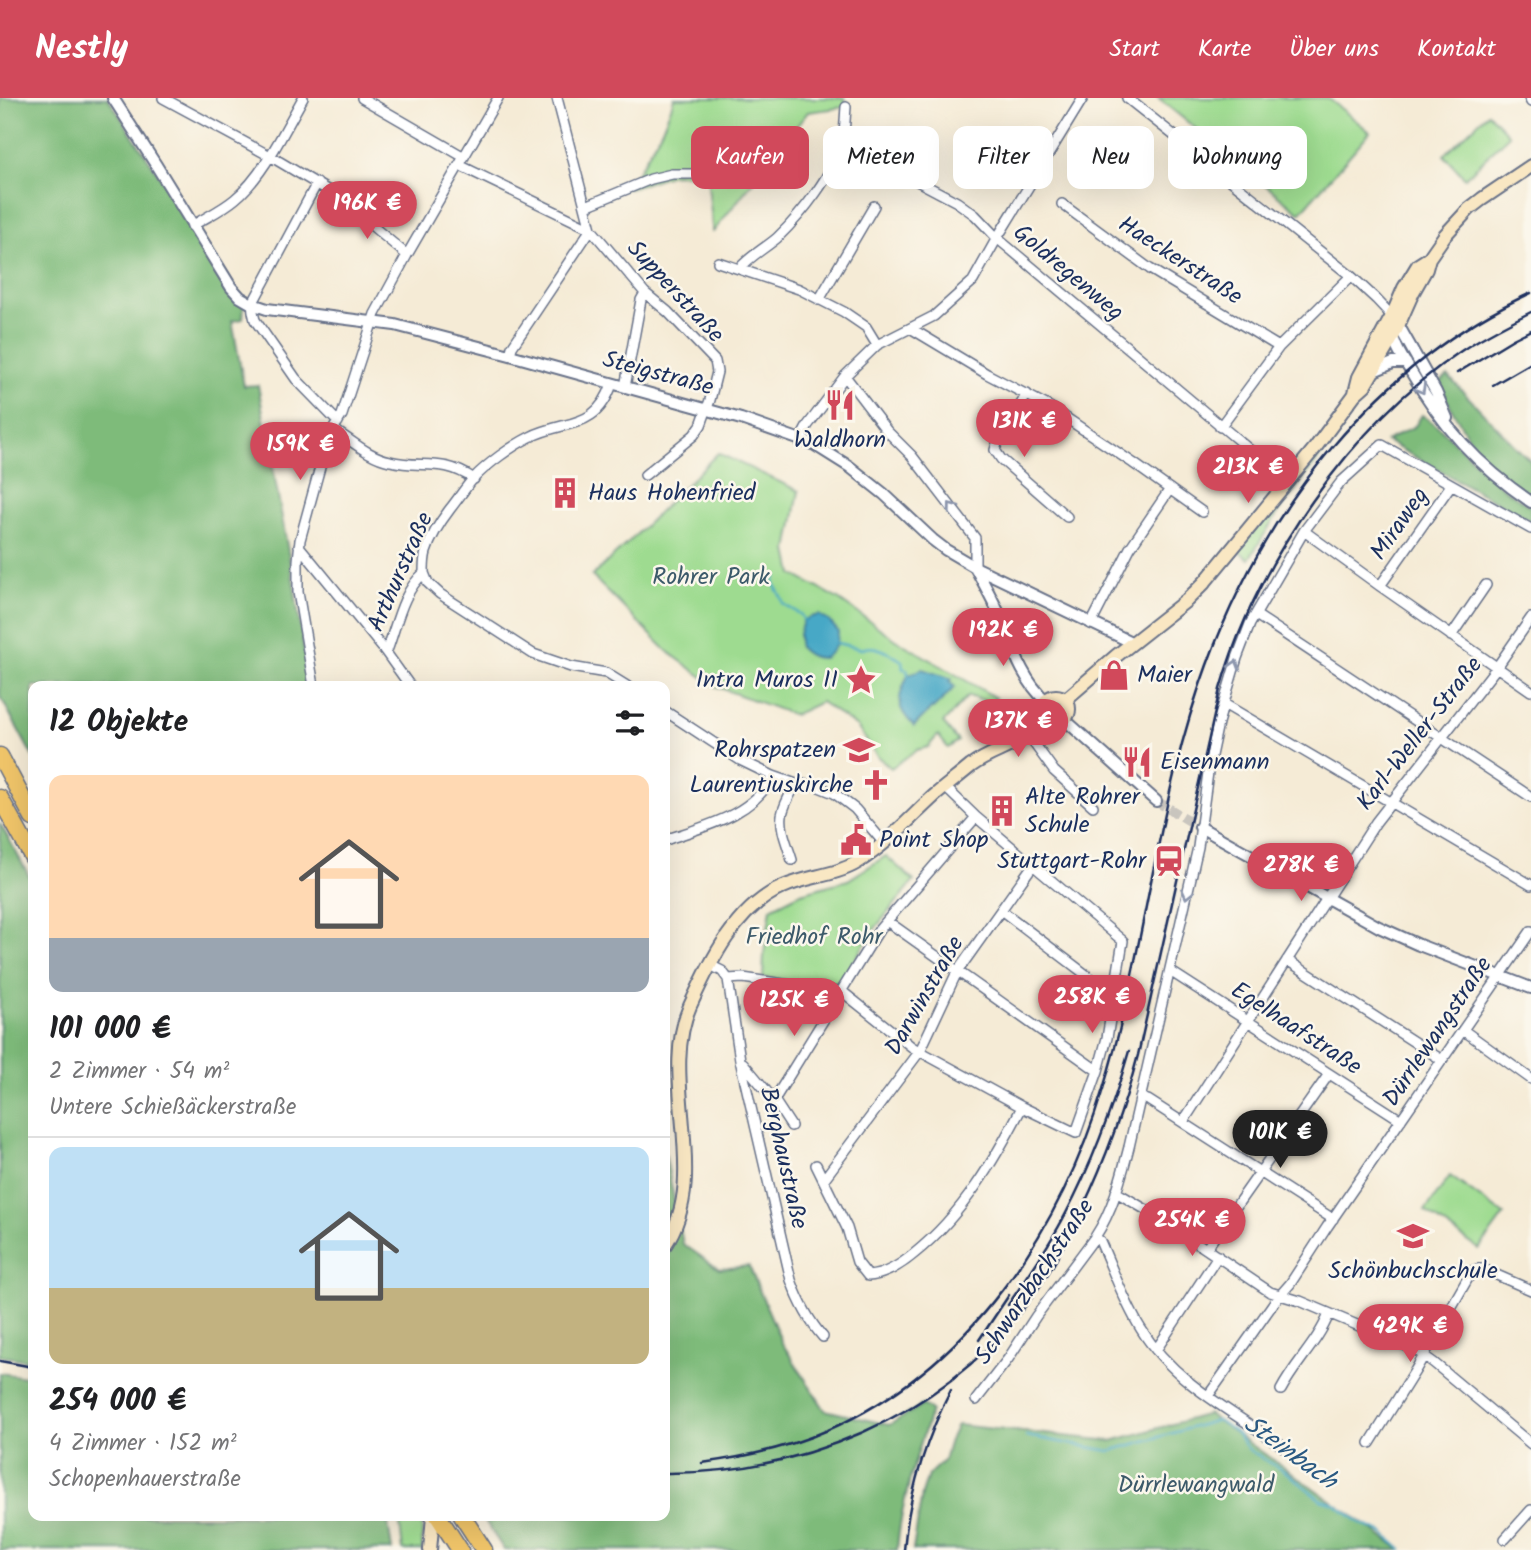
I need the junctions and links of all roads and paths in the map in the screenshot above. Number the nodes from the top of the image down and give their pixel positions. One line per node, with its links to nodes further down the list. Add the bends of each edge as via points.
1 (113, 98): 21 (street)
2 (163, 98): 11 (street)
3 (303, 98): 11 (street)
4 (362, 98): 12 (street)
5 (498, 98): 12 (street)
6 (557, 98): 19 (street, Supperstraße)
7 (1083, 98): 23 (street)
8 (1127, 98): 27 (street)
9 (846, 107): 10 (street)
10 (844, 126)
11 (270, 156): 16 (street); 21 (street, via 233,201)
12 (461, 161): 22 (street); 24 (street)
13 (1531, 166): 32 (main road, via 1452,226 1429,258)
14 (691, 174): 19 (street, via 651,179)
15 (823, 181): 26 (street, via 776,239)
16 (317, 183): 24 (street); 30 (street)
17 (932, 189): 23 (street, Goldregenweg, via 975,215)
18 (1062, 204): 35 (street, Haeckerstraße, via 1150,268)
19 (586, 206): 22 (street, Supperstraße)
20 (874, 206): 29 (street)
21 (192, 226): 30 (street, via 231,287)
22 (591, 229): 28 (street, Supperstraße); 36 (street)
23 (997, 238): 33 (street, via 973,281 934,316); 46 (street, Goldregenweg)
24 (407, 255): 31 (street)
25 (718, 262): 26 (street)
26 (739, 269): 29 (street)
27 (1350, 276): 32 (street, via 1376,299); 35 (street)
28 (645, 293): 41 (street); 44 (street, Supperstraße, via 715,361 717,372)
29 (819, 300): 34 (street, via 866,327)
30 (252, 304): 31 (street, Steigstraße); 45 (street, via 256,320 296,379)
31 (373, 321): 36 (street, Steigstraße); 45 (street)
32 (1394, 326): 37 (street); 38 (main road); 43 (main road, via 1359,377); 47 (street, via 1436,393)
33 (912, 328): 34 (street); 42 (street)
34 (877, 345): 39 (street)
35 (1279, 347): 46 (street)
36 (510, 355): 40 (street, Steigstraße)
37 (1406, 363): 38 (street); 47 (street, one-way to 47)
38 (1374, 370): 43 (main road)
39 (845, 376): 48 (street); 60 (street, one-way to 39, via 975,538)
40 (612, 384): 41 (street, Steigstraße); 51 (street, Arthurstraße, via 585,420 529,438)
41 (625, 387): 44 (street, Steigstraße)
42 (1027, 394): 53 (street); 56 (street, via 995,450)
43 (1355, 394): 70 (main road, via 1204,583)
44 (707, 410): 48 (street, Steigstraße); 50 (street, via 694,435)
45 (335, 425): 51 (street, via 380,458 454,468); 59 (street)
46 (1220, 427): 49 (street, Goldregenweg)
47 (1455, 437): 54 (street)
48 (800, 440): 60 (street, Steigstraße, via 850,467 933,540)
49 (1257, 456)
50 (645, 475)
51 (474, 479): 61 (street, Arthurstraße, via 431,538)
52 (1451, 485): 57 (street); 58 (street, Schwarzbachstraße, via 1382,445 1341,482); 64 (street, Miraweg)
53 (1170, 489): 55 (street); 68 (street, via 1130,548)
54 (1531, 502)
55 (1202, 512)
56 (1067, 517)
57 (1531, 529)
58 (1304, 531): 64 (street); 66 (street, Schwarzbachstraße)
59 (299, 546): 71 (street); 73 (street, via 298,592)
60 (975, 568): 62 (street, Steigstraße); 65 (street)
61 (424, 573): 71 (street, Arthurstraße, via 408,592); 75 (street, via 440,594 533,654 606,673)
62 (998, 578): 65 (street); 68 (street, Steigstraße)
63 (1486, 585): 69 (street)
64 (1380, 586): 69 (street)
65 (987, 589): 78 (street, via 1020,667)
66 (1256, 615): 79 (street, Schwarzbachstraße, one-way to 66); 84 (street)
67 (1531, 618): 72 (street, Karl-Weller-Straße)
68 (1091, 624): 70 (street, Steigstraße)
69 (1451, 636): 72 (street)
70 (1133, 643): 77 (main road)
71 (385, 651): 74 (street)
72 (1497, 667): 76 (street); 84 (street, Karl-Weller-Straße)
73 (313, 681)
74 (406, 681)
75 (619, 681)
76 (1531, 691)
77 (1065, 700): 78 (main road, via 1055,696); 81 (main road, via 1069,709)
78 (1046, 701): 82 (main road)
79 (1224, 704): 92 (street); 96 (street, Schwarzbachstraße)
80 (670, 714): 86 (street)
81 (1064, 719): 82 (main road); 91 (street)
82 (1042, 721): 83 (main road)
83 (1028, 735): 88 (main road, via 985,757); 93 (street, via 1054,771)
84 (1441, 736): 89 (street); 92 (street, Karl-Weller-Straße)
85 (0, 755): 94 (highway)
86 (773, 776): 87 (street); 97 (street, via 744,809)
87 (796, 784): 98 (street, via 834,793 855,809); 100 (street, via 782,815)
88 (945, 787): 95 (street); 98 (main road)
89 (1531, 797)
90 (0, 798): 99 (highway)
91 (1156, 800)
92 (1389, 802): 102 (street); 103 (street, Karl-Weller-Straße)
93 (1093, 806)
94 (28, 808)
95 (976, 817): 101 (street); 105 (street)
96 (1200, 827): 103 (street); 109 (street, Schwarzbachstraße, one-way to 109)
97 (670, 838)
98 (884, 844): 108 (main road, via 838,872 768,895 741,919)
99 (28, 849)
100 (792, 860)
101 (1033, 865): 104 (street, Darwinstraße); 115 (street, via 1123,941)
102 (1531, 886)
103 (1326, 898): 107 (street, Karl-Weller-Straße); 111 (street, via 1419,945)
104 (1001, 910): 110 (street, Darwinstraße); 115 (street)
105 (887, 921): 110 (street); 114 (street)
106 (1531, 931): 111 (street, Dürrlewangstraße)
107 (1287, 960): 116 (street, Karl-Weller-Straße); 120 (street)
108 (710, 965): 112 (street); 135 (main road, via 689,1009 681,1041 683,1196)
109 (1170, 971): 116 (street, Egelhaafstraße); 124 (street, Schwarzbachstraße)
110 (957, 972): 118 (street, Darwinstraße); 121 (street)
111 (1500, 976): 113 (street); 117 (street, Dürrlewangstraße)
112 (728, 979): 114 (street); 119 (street, Berghaustraße)
113 (1531, 988)
114 (840, 992): 118 (street); 125 (street)
115 (1114, 996): 121 (street)
116 (1248, 1021): 122 (street, Egelhaafstraße); 128 (street, Karl-Weller-Straße)
117 (1463, 1030): 120 (street, Dürrlewangstraße); 123 (street)
118 (920, 1051): 126 (street); 132 (street, Darwinstraße)
119 (740, 1059): 125 (street); 142 (street, Berghaustraße, via 791,1280 810,1322)
120 (1442, 1060): 127 (street, Dürrlewangstraße)
121 (1098, 1071): 126 (street, via 1076,1133)
122 (1329, 1074): 127 (street, Egelhaafstraße); 131 (street)
123 (1531, 1079)
124 (1140, 1098): 128 (street); 133 (street, Schwarzbachstraße)
125 (774, 1100): 129 (street)
126 (1022, 1107): 132 (street, via 974,1191 949,1221 905,1261 876,1276 868,1276 858,1262)
127 (1401, 1120): 134 (street, Dürrlewangstraße)
128 (1183, 1122): 131 (street)
129 (791, 1126)
130 (816, 1165): 132 (street)
131 (1260, 1172): 134 (street); 137 (street)
132 (824, 1180)
133 (1116, 1192): 136 (street, Schwarzbachstraße); 137 (street)
134 (1333, 1219): 140 (street, Dürrlewangstraße)
135 (670, 1234)
136 (1095, 1237): 143 (street, via 1140,1328); 147 (street, Schwarzbachstraße)
137 (1206, 1249): 138 (street)
138 (1218, 1256): 140 (street); 143 (street)
139 (1531, 1290): 144 (street, via 1483,1269 1472,1271)
140 (1280, 1295): 141 (street); 146 (street, Dürrlewangstraße)
141 (1329, 1314): 144 (street); 145 (street)
142 (823, 1338)
143 (1156, 1350): 146 (street)
144 (1423, 1355): 148 (street); 149 (street)
145 (1281, 1390)
146 (1208, 1396): 150 (street)
147 (976, 1400)
148 (1370, 1443)
149 (1531, 1444)
150 (1285, 1448)
151 (1531, 1510): 155 (street)
152 (435, 1521): 156 (main road)
153 (440, 1521): 157 (highway)
154 (465, 1521): 158 (highway)
155 (1504, 1539)
156 (430, 1550)
157 (460, 1550)
158 (484, 1550)

